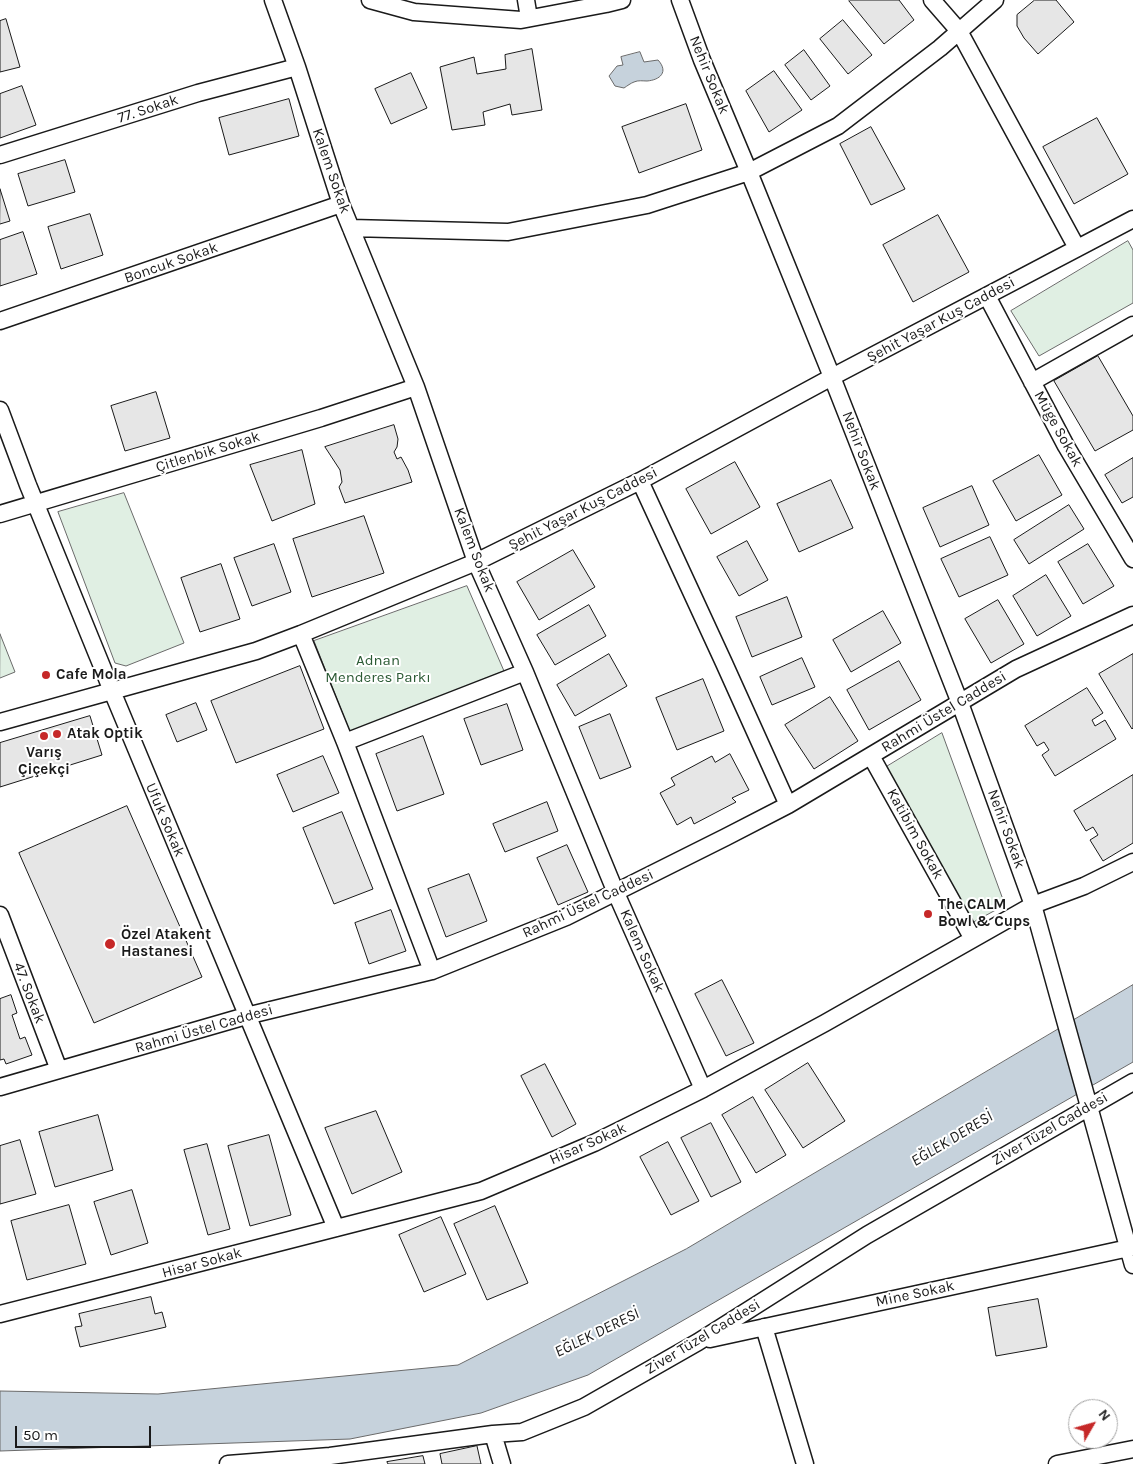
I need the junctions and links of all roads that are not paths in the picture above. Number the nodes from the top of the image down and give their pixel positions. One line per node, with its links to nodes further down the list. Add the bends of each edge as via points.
1 (273, 0): 10 (street, Kalem Sokak)
2 (370, 0): 8 (street, via 414,12)
3 (526, 0): 8 (street)
4 (622, 0): 8 (street)
5 (680, 0): 12 (street, Nehir Sokak)
6 (932, 0): 9 (street)
7 (995, 0): 9 (street)
8 (528, 18)
9 (960, 31): 12 (street, via 838,126); 16 (street)
10 (297, 67): 11 (street, 77. Sokak, via 198,93); 13 (street, Kalem Sokak)
11 (0, 155)
12 (749, 172): 15 (street, via 647,204 508,232); 20 (street, Nehir Sokak)
13 (341, 204): 15 (street, Kalem Sokak); 18 (street, Boncuk Sokak)
14 (1133, 218): 16 (street, Şehit Yaşar Kuş Caddesi)
15 (351, 228): 22 (street, Kalem Sokak)
16 (1077, 248): 17 (street, Şehit Yaşar Kuş Caddesi)
17 (987, 296): 20 (street, Şehit Yaşar Kuş Caddesi); 21 (street, Müge Sokak)
18 (0, 321)
19 (1133, 326): 21 (street)
20 (832, 377): 24 (street, Şehit Yaşar Kuş Caddesi); 33 (street, Nehir Sokak)
21 (1032, 382): 27 (street, Müge Sokak)
22 (416, 387): 25 (street, Çitlenbik Sokak); 28 (street, Kalem Sokak)
23 (0, 410): 25 (street, Ufuk Sokak)
24 (640, 481): 28 (street, Şehit Yaşar Kuş Caddesi); 37 (street)
25 (36, 503): 26 (street, Çitlenbik Sokak); 32 (street, Ufuk Sokak)
26 (0, 514)
27 (1133, 559)
28 (476, 562): 30 (street, Şehit Yaşar Kuş Caddesi); 31 (street, Kalem Sokak)
29 (1133, 615): 33 (street, Rahmi Üstel Caddesi, via 1016,669)
30 (301, 634): 32 (street, Şehit Yaşar Kuş Caddesi, via 256,651); 35 (street)
31 (525, 672): 35 (street); 39 (street, Kalem Sokak)
32 (112, 691): 34 (street, Şehit Yaşar Kuş Caddesi); 44 (street, Ufuk Sokak)
33 (960, 703): 36 (street, Rahmi Üstel Caddesi); 40 (street, Nehir Sokak)
34 (0, 722)
35 (345, 742): 43 (street)
36 (871, 756): 37 (street, Rahmi Üstel Caddesi); 42 (street, Katibim Sokak)
37 (788, 805): 39 (street, Rahmi Üstel Caddesi)
38 (1133, 862): 40 (street, Hisar Sokak, via 1084,886)
39 (616, 893): 43 (street, Rahmi Üstel Caddesi, via 566,917); 48 (street, Kalem Sokak)
40 (1033, 905): 42 (street, Hisar Sokak); 49 (street, Nehir Sokak)
41 (0, 915): 45 (street, 47. Sokak)
42 (973, 939): 48 (street, Hisar Sokak)
43 (432, 971): 44 (street, Rahmi Üstel Caddesi)
44 (246, 1016): 45 (street, Rahmi Üstel Caddesi); 50 (street, Ufuk Sokak)
45 (59, 1070): 47 (street, Rahmi Üstel Caddesi)
46 (1133, 1082): 49 (street, Ziver Tüzel Caddesi)
47 (0, 1087)
48 (703, 1089): 50 (street, Hisar Sokak, via 594,1143 481,1191)
49 (1088, 1102): 51 (street, Nehir Sokak); 55 (street, Ziver Tüzel Caddesi, via 867,1235)
50 (336, 1228): 53 (street, Hisar Sokak)
51 (1131, 1248): 52 (street, Nehir Sokak); 54 (street, Mine Sokak)
52 (1133, 1265)
53 (0, 1314)
54 (764, 1327): 55 (street, Mine Sokak); 61 (street)
55 (698, 1342): 56 (street, Ziver Tüzel Caddesi, via 584,1407 522,1432)
56 (494, 1434): 59 (street, Ziver Tüzel Caddesi, via 330,1456); 60 (street)
57 (1133, 1449): 62 (street)
58 (228, 1464): 59 (street, Ziver Tüzel Caddesi)
59 (235, 1464)
60 (502, 1464)
61 (805, 1464)
62 (1058, 1464)

